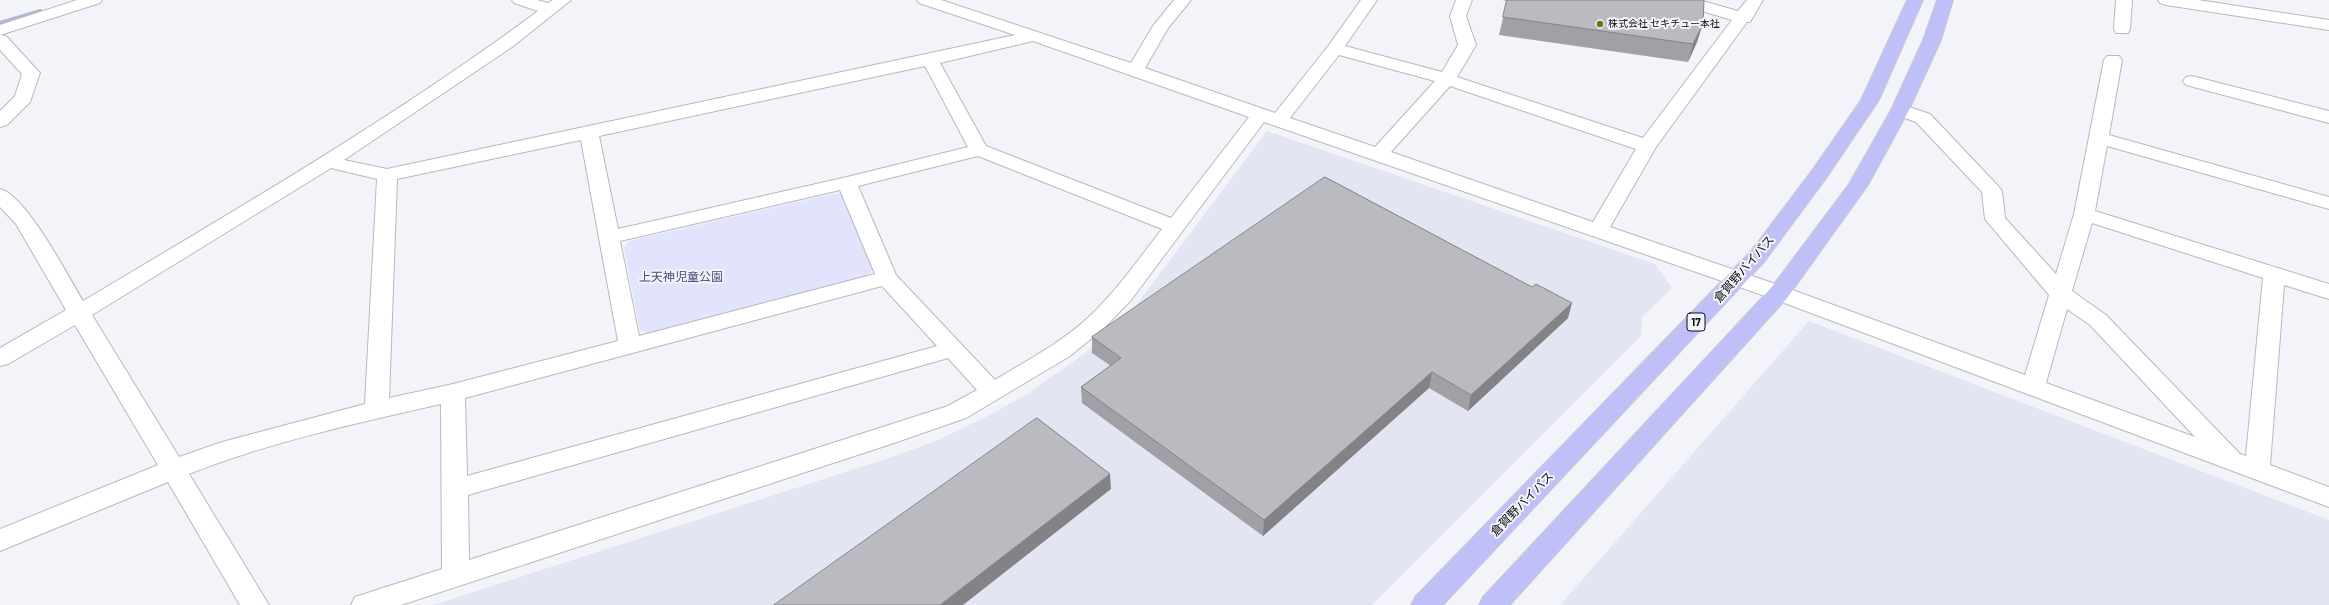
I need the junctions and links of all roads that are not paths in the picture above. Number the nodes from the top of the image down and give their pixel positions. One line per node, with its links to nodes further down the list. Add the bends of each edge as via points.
1 (94, 0): 15 (street)
2 (520, 0): 14 (street)
3 (925, 0): 21 (street)
4 (1183, 0): 26 (street, via 1161,26)
5 (1369, 0): 23 (street)
6 (1464, 0): 27 (street, via 1458,16 1467,46)
7 (1682, 0): 17 (street)
8 (1755, 0): 17 (street)
9 (1915, 0): 49 (highway, 倉賀野バイパス / 17, via 1870,100 1820,173)
10 (1945, 0): 29 (highway, via 1932,40)
11 (2124, 0): 19 (street)
12 (2166, 0): 16 (street)
13 (2259, 0): 16 (street)
14 (556, 4): 38 (street, via 506,44)
15 (53, 6): 20 (street)
16 (2267, 16): 18 (street)
17 (1744, 18): 35 (street)
18 (2329, 25)
19 (2122, 29)
20 (0, 30)
21 (1034, 36): 24 (street); 26 (street)
22 (0, 40): 32 (street, via 31,73 24,98)
23 (1335, 49): 27 (street); 31 (street)
24 (930, 60): 33 (street); 36 (street)
25 (2113, 60): 34 (street)
26 (1135, 71): 31 (street)
27 (1447, 79): 35 (street); 37 (street)
28 (2192, 81): 30 (street)
29 (1900, 110): 51 (highway, via 1858,185); 52 (street, via 1923,118 1992,191 1995,219)
30 (2329, 117)
31 (1269, 118): 37 (street); 44 (street)
32 (0, 121)
33 (589, 134): 39 (street); 46 (street)
34 (2099, 138): 42 (street); 43 (street)
35 (1647, 146): 45 (street)
36 (979, 150): 40 (street); 44 (street)
37 (1378, 155): 45 (street)
38 (328, 162): 39 (street); 53 (street)
39 (387, 175): 60 (street)
40 (847, 183): 46 (street); 48 (street)
41 (0, 195): 53 (street, via 24,221)
42 (2329, 203)
43 (2084, 214): 47 (street); 52 (street)
44 (1176, 227): 58 (street, via 1123,295 1097,322 1062,350)
45 (1598, 230): 49 (street)
46 (610, 237): 54 (street)
47 (2274, 275): 50 (street); 63 (street)
48 (887, 278): 54 (street); 55 (street)
49 (1738, 279): 51 (street); 70 (highway, 倉賀野バイパス / 17)
50 (2329, 292)
51 (1779, 293): 57 (street); 71 (highway)
52 (2061, 294): 57 (street); 61 (street, via 2098,320)
53 (79, 313): 56 (street); 62 (street)
54 (630, 346): 59 (street)
55 (953, 349): 58 (street); 64 (street)
56 (0, 358)
57 (2033, 388): 61 (street)
58 (993, 392): 67 (street, via 957,412 885,437)
59 (453, 393): 60 (street); 64 (street)
60 (377, 410): 62 (street, via 222,452)
61 (2235, 463): 63 (street)
62 (172, 470): 66 (street); 68 (street)
63 (2256, 471): 65 (street)
64 (455, 489): 67 (street)
65 (2329, 498)
66 (0, 540)
67 (456, 575): 69 (street)
68 (255, 605)
69 (365, 605)
70 (1425, 605)
71 (1493, 605)

